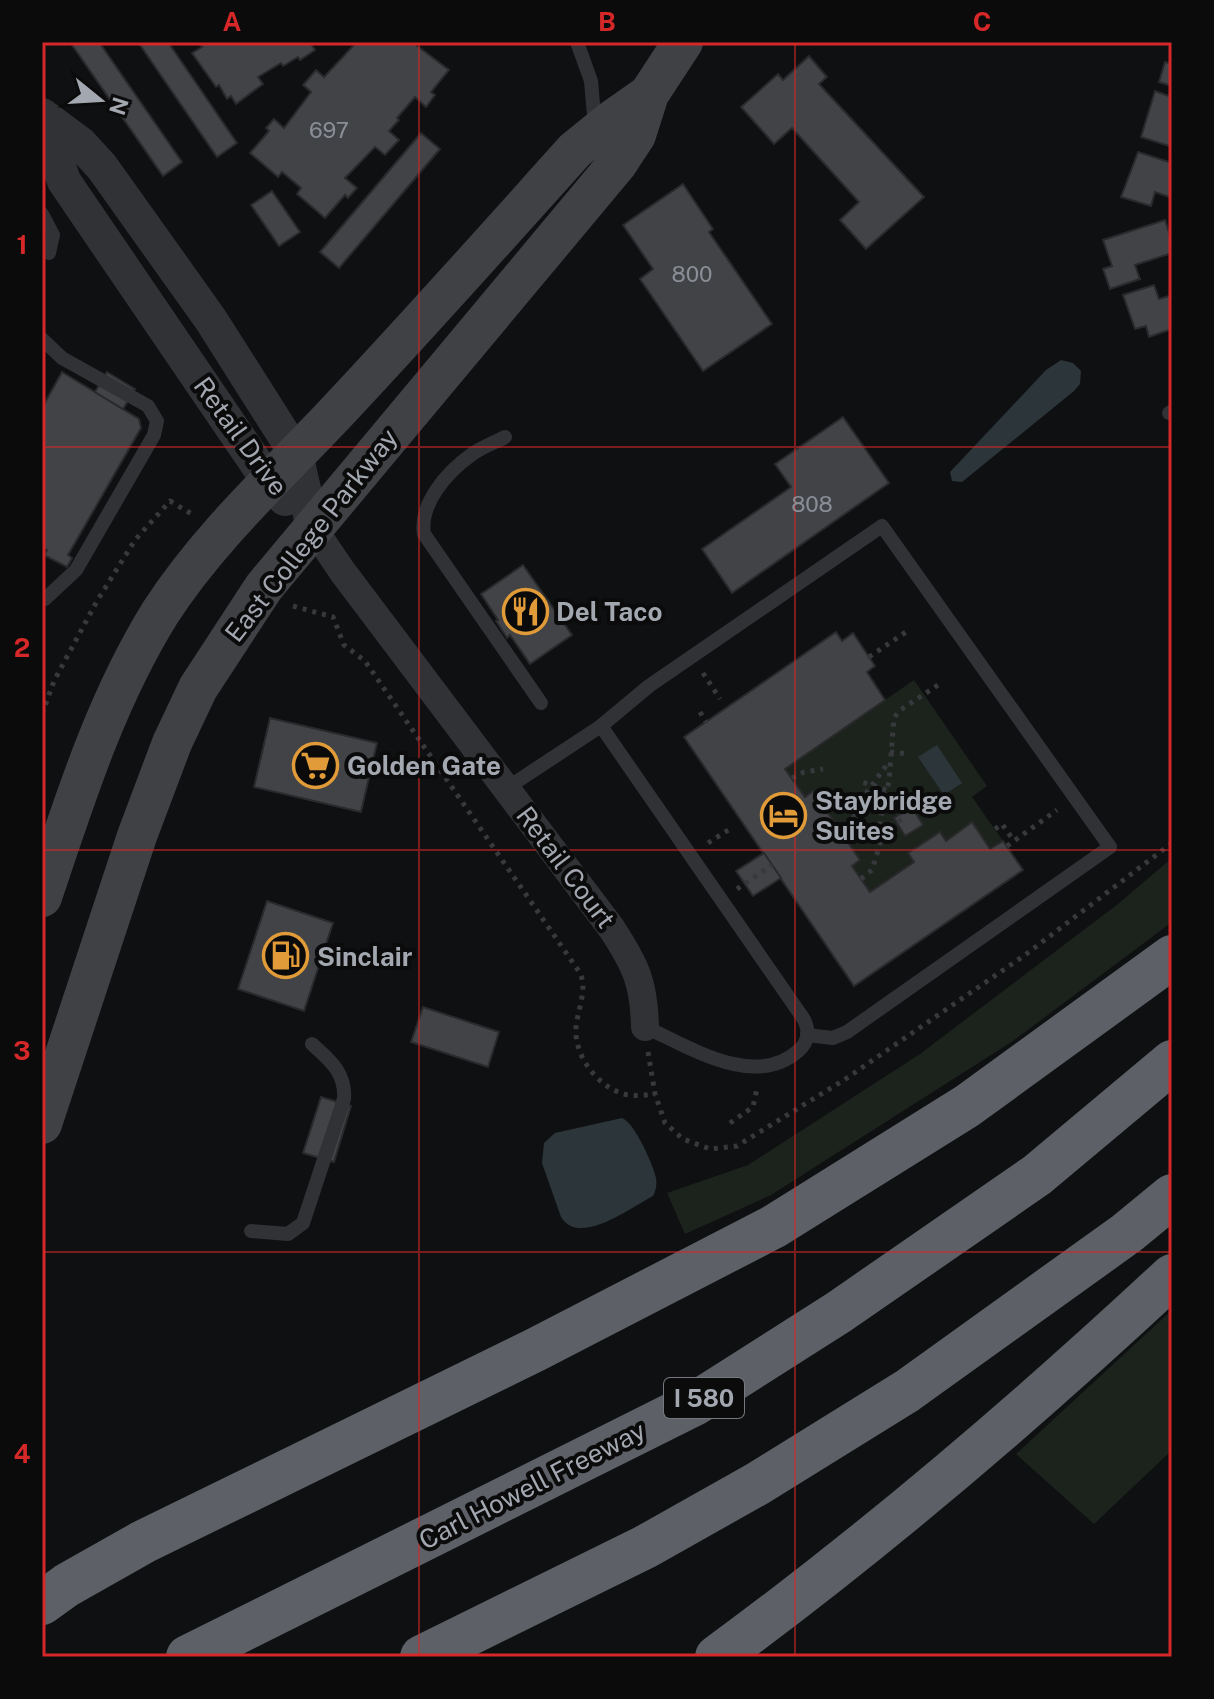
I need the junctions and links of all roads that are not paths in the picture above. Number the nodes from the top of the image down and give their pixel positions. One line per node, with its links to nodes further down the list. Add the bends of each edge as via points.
1 (577, 42): 5 (lane, via 591,81)
2 (683, 42): 3 (main road, East College Parkway)
3 (649, 94): 5 (main road, East College Parkway); 11 (main road, East College Parkway, via 636,135 617,164)
4 (42, 116): 10 (street, Retail Drive, via 64,181)
5 (595, 132): 10 (main road, East College Parkway)
6 (42, 214): 7 (lane, via 53,235)
7 (49, 253)
8 (42, 339): 12 (lane, via 62,358 148,406 157,421 154,435 76,570)
9 (505, 437): 13 (lane, via 470,455 444,482 422,521 424,534)
10 (283, 468): 11 (street, Retail Drive); 16 (main road, East College Parkway, via 210,545 144,641 94,744)
11 (313, 528): 15 (street, Retail Court); 23 (main road, East College Parkway, via 246,612 183,715 137,836)
12 (45, 599)
13 (541, 703)
14 (601, 726): 15 (lane); 20 (lane, via 803,1018); 20 (lane, via 649,686 882,526 1110,847 847,1032 833,1038)
15 (507, 788): 19 (street, Retail Court, via 626,951 642,986)
16 (50, 855): 17 (main road, East College Parkway)
17 (42, 897)
18 (1172, 957): 27 (highway, via 967,1106 773,1227 600,1318)
19 (645, 1027): 20 (lane, via 728,1063 756,1067 793,1055)
20 (807, 1035)
21 (312, 1044): 25 (lane, via 342,1078 344,1099 303,1223 288,1234)
22 (1172, 1062): 30 (highway, Carl Howell Freeway / I 580, via 1037,1175 696,1403)
23 (42, 1124)
24 (1172, 1196): 31 (highway, via 907,1391 757,1484 645,1547)
25 (251, 1231)
26 (1172, 1276): 32 (highway, via 948,1478)
27 (143, 1542): 28 (highway); 29 (highway)
28 (42, 1573)
29 (42, 1603)
30 (188, 1657)
31 (422, 1657)
32 (717, 1657)

